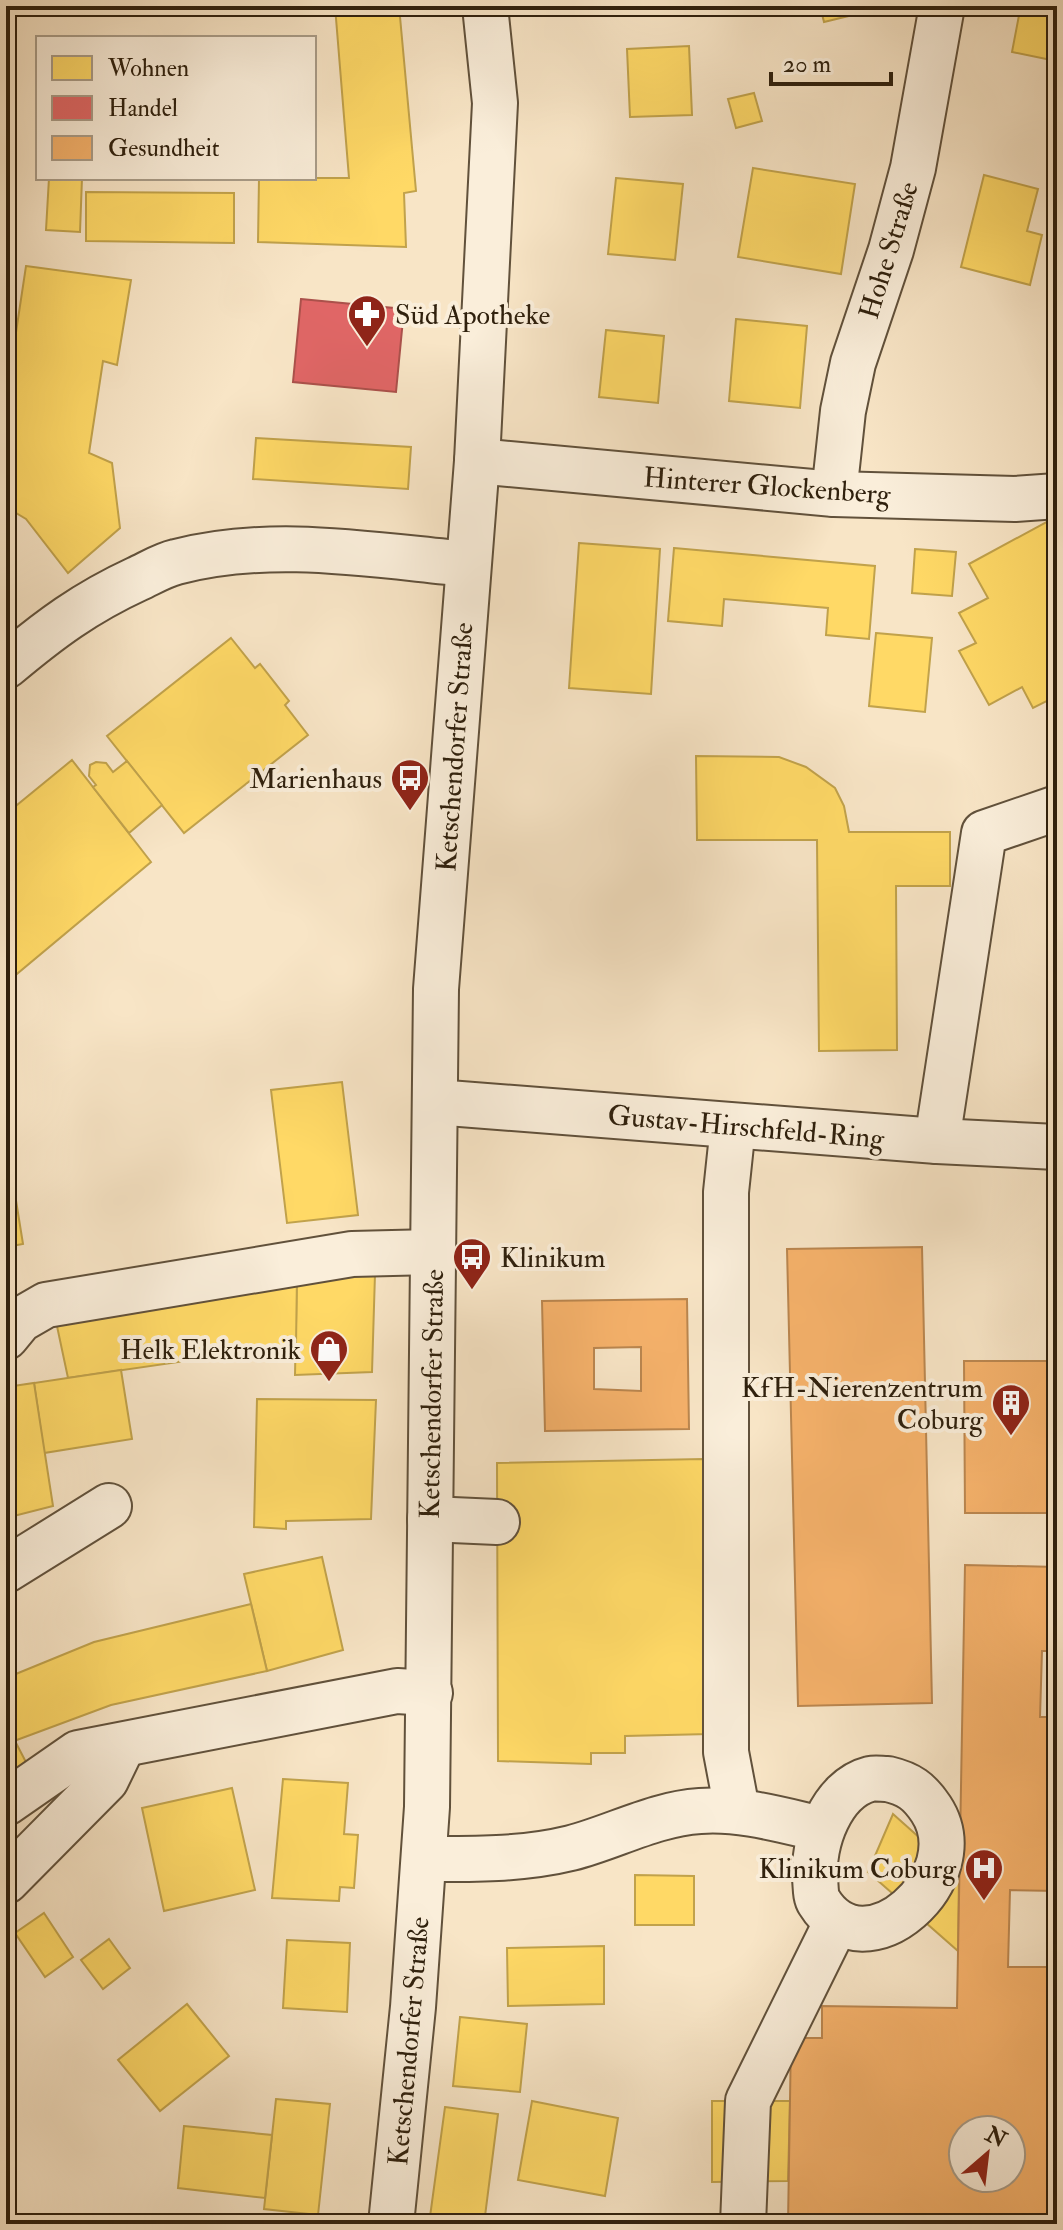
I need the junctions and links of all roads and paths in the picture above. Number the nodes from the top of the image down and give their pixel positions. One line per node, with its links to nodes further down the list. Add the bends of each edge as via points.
1 (485, 6): 3 (street, Ketschendorfer Straße, via 495,103)
2 (942, 6): 4 (street, Hohe Straße, via 913,168 853,363)
3 (477, 461): 4 (street, Hinterer Glockenberg); 6 (street, Ketschendorfer Straße)
4 (834, 494): 5 (street, Hinterer Glockenberg)
5 (1057, 496)
6 (467, 564): 7 (street, via 283,547 174,562 55,625); 9 (street, Ketschendorfer Straße, via 436,989)
7 (6, 666)
8 (1057, 808): 11 (street, via 984,833)
9 (435, 1102): 10 (street, Gustav-Hirschfeld-Ring); 13 (street, Ketschendorfer Straße)
10 (733, 1126): 11 (street, Gustav-Hirschfeld-Ring); 22 (street, via 726,1192 726,1752)
11 (937, 1141): 12 (street, Gustav-Hirschfeld-Ring)
12 (1057, 1147)
13 (433, 1252): 14 (street, via 352,1254 46,1305 20,1320); 16 (street, Ketschendorfer Straße)
14 (6, 1337)
15 (109, 1506): 18 (street)
16 (430, 1519): 17 (street); 19 (street, Ketschendorfer Straße)
17 (497, 1522)
18 (6, 1570)
19 (430, 1693): 20 (street, via 397,1691); 24 (street, Ketschendorfer Straße)
20 (122, 1747): 21 (street, via 78,1753); 25 (street, via 106,1780)
21 (6, 1803)
22 (737, 1810): 23 (street); 24 (street, via 654,1819 571,1848 507,1860)
23 (821, 1829): 26 (street, via 814,1865 817,1900); 26 (street, via 843,1796 868,1780 888,1779 919,1792 939,1822 942,1837 939,1870 918,1900 886,1925 853,1930)
24 (424, 1859): 27 (street, Ketschendorfer Straße)
25 (6, 1881)
26 (836, 1923): 28 (street, via 748,2101)
27 (391, 2224)
28 (743, 2224)

